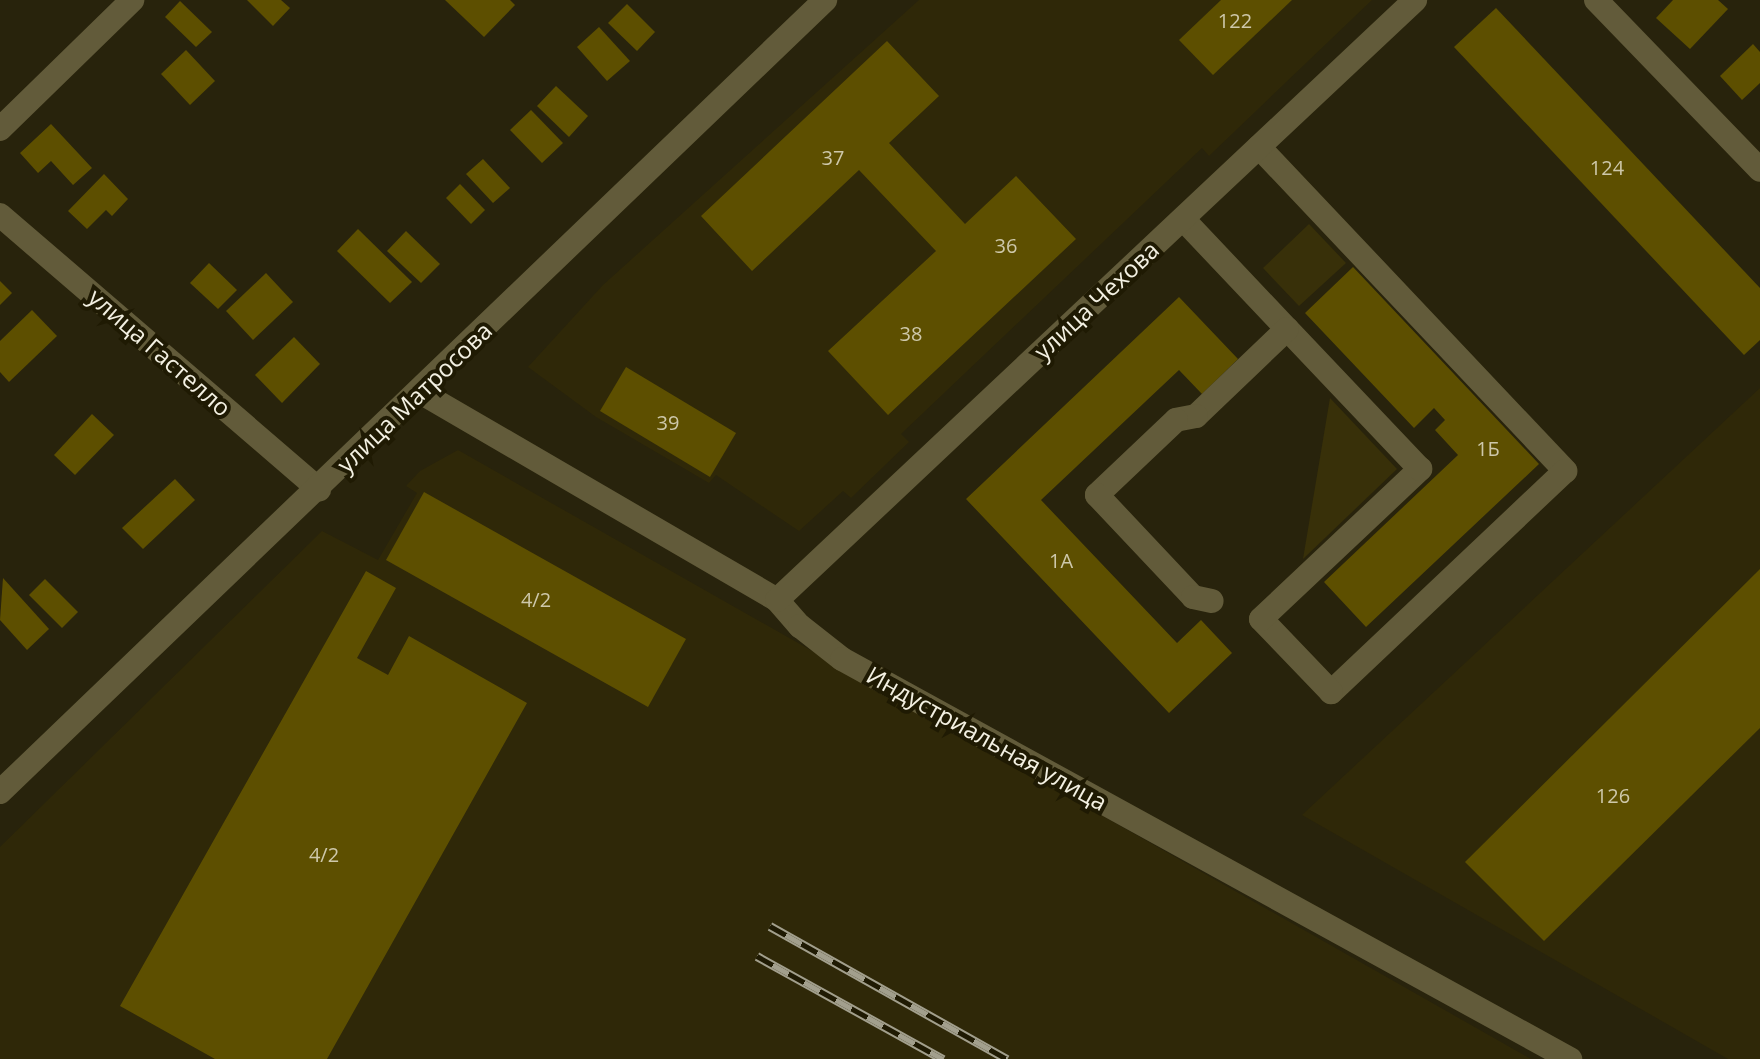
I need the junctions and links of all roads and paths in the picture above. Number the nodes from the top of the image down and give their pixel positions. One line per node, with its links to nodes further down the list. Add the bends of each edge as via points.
1 (132, 0): 5 (street)
2 (825, 0): 11 (street, улица Матросова)
3 (1415, 0): 6 (street, улица Чехова)
4 (1596, 0): 7 (street)
5 (0, 129)
6 (1259, 147): 9 (street, улица Чехова); 10 (street, via 1565,471 1331,692 1261,619 1420,469)
7 (1760, 170)
8 (0, 215): 12 (street, улица Гастелло)
9 (1183, 219): 10 (street); 13 (street, улица Чехова)
10 (1287, 329): 14 (street, via 1196,416 1176,420 1097,495 1193,597)
11 (420, 392): 12 (street, улица Матросова); 13 (street, Индустриальная улица)
12 (319, 489): 15 (street, улица Матросова)
13 (777, 600): 16 (street, Индустриальная улица, via 842,659)
14 (1212, 601)
15 (0, 792)
16 (1570, 1059)

